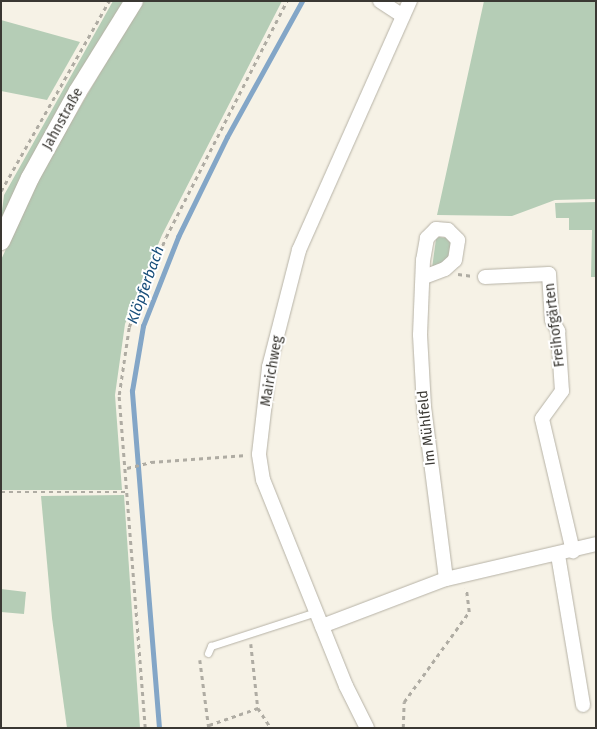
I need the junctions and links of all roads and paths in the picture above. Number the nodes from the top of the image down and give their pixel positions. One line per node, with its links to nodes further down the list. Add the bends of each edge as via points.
1 (109, 1): 7 (path)
2 (134, 1): 8 (street, Jahnstraße, via 78,91 30,178)
3 (287, 1): 13 (path, via 166,237 129,326 119,395)
4 (380, 1): 6 (street)
5 (410, 1): 6 (street, Mairichweg)
6 (403, 16): 12 (street, Mairichweg, via 299,250 269,367)
7 (1, 191)
8 (1, 241)
9 (445, 269): 10 (street); 10 (street, Im Mühlfeld, via 455,260 458,240 448,230 436,229 427,238); 11 (path, via 462,276)
10 (424, 277): 20 (street, Im Mühlfeld, via 420,334 424,407)
11 (485, 277): 17 (street, Freihofgärten, via 549,274 552,320 558,331 562,392 542,419)
12 (259, 454): 13 (path, via 151,462); 21 (street, Mairichweg, via 263,480)
13 (127, 468): 15 (path)
14 (1, 492): 15 (path)
15 (127, 492): 29 (path)
16 (596, 544): 17 (street)
17 (573, 551): 18 (street)
18 (558, 555): 19 (street); 26 (street)
19 (464, 575): 20 (street); 32 (path, via 469,612 404,702)
20 (446, 579): 22 (street)
21 (316, 612): 22 (street, Mairichweg); 23 (lane)
22 (322, 626): 31 (street, Mairichweg)
23 (250, 635): 24 (lane, via 211,646); 27 (path)
24 (208, 653)
25 (200, 659): 28 (path)
26 (583, 704)
27 (258, 708): 28 (path); 30 (path)
28 (209, 726)
29 (145, 728)
30 (271, 728)
31 (367, 728)
32 (403, 728)

